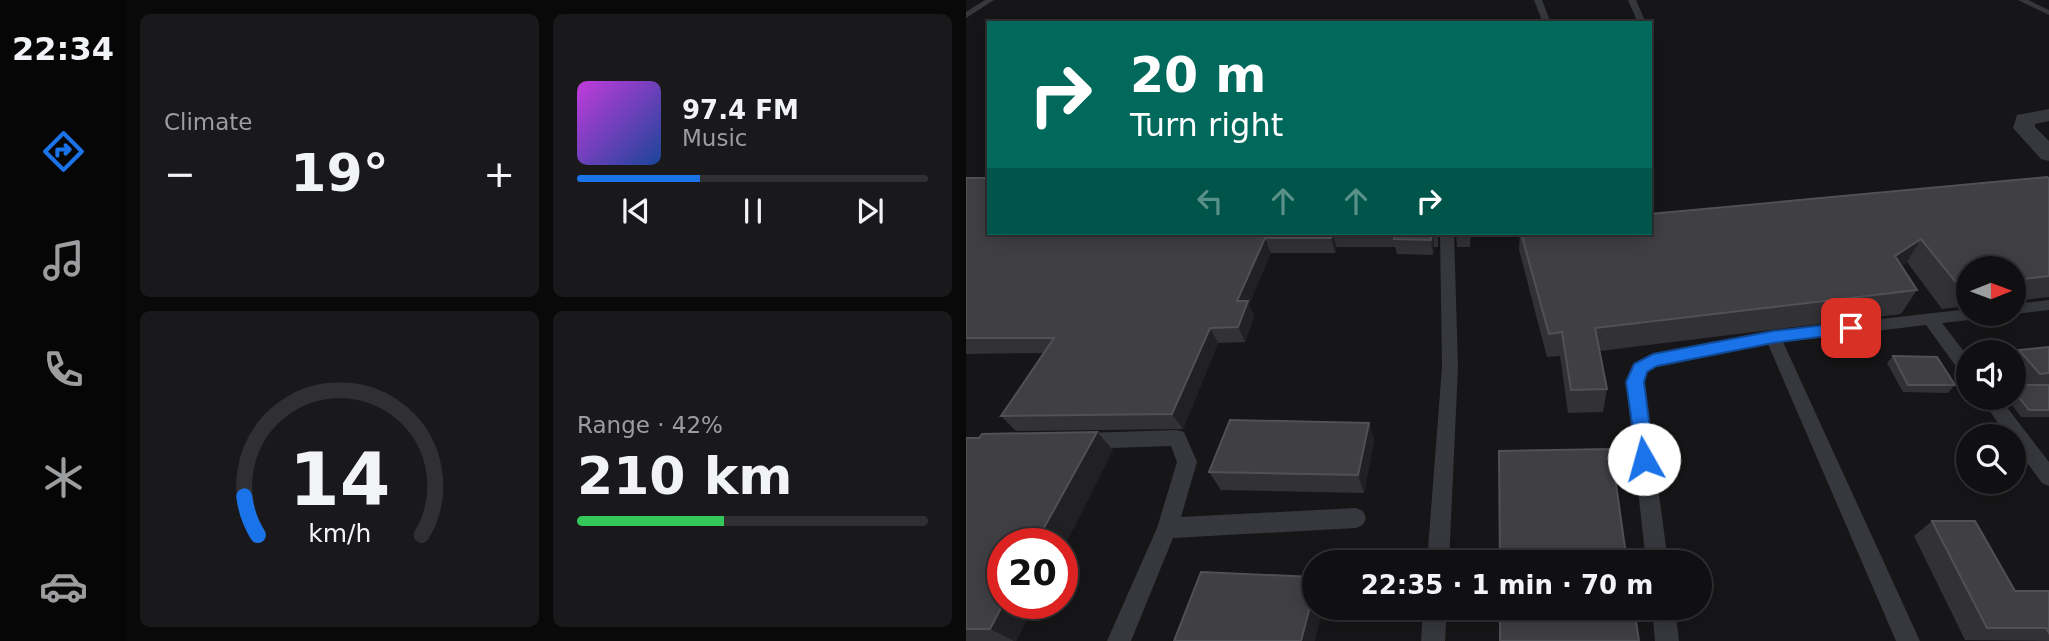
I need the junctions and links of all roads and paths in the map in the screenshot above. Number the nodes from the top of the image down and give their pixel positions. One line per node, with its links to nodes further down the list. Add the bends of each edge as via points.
1 (990, 0): 6 (lane)
2 (1538, 0): 7 (lane)
3 (1632, 0): 8 (lane)
4 (2022, 0): 5 (lane)
5 (2049, 13)
6 (966, 16)
7 (1547, 21)
8 (1641, 21)
9 (2049, 115): 10 (street, via 2025,120 2024,128)
10 (2049, 154)
11 (1447, 235): 23 (lane, via 1450,367)
12 (2049, 304): 13 (lane)
13 (2026, 307)
14 (1956, 316): 15 (lane)
15 (1930, 319): 16 (lane); 17 (lane)
16 (1773, 337): 24 (lane, via 1653,361 1640,368 1635,382); 30 (lane)
17 (1956, 354)
18 (1999, 410): 20 (lane)
19 (1071, 441): 22 (lane, via 1177,438 1187,462)
20 (2049, 477)
21 (1356, 519): 22 (lane)
22 (1167, 527): 27 (lane)
23 (1438, 550)
24 (1656, 550)
25 (1434, 620): 28 (lane)
26 (1665, 620): 29 (lane)
27 (1119, 641)
28 (1433, 641)
29 (1667, 641)
30 (1908, 641)

